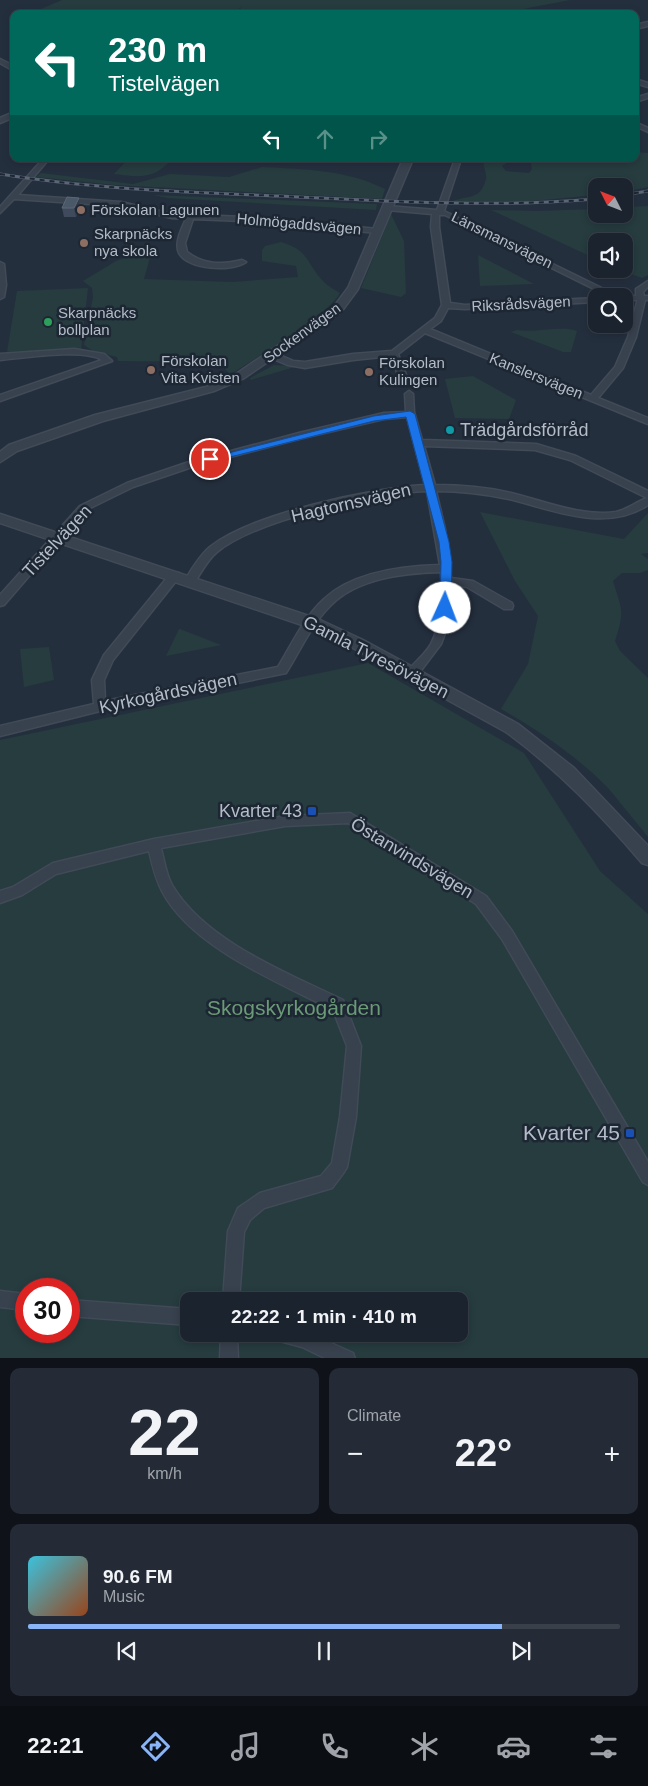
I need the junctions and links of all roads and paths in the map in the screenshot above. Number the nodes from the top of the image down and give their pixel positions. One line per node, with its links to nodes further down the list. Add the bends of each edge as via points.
1 (10, 71): 2 (street)
2 (2, 72)
3 (43, 162): 6 (street)
4 (407, 162): 7 (street, Sockenvägen)
5 (457, 162): 9 (street, Länsmansvägen)
6 (13, 197): 8 (street); 10 (street, Holmögaddsvägen, via 121,204 172,216)
7 (387, 208): 9 (street); 11 (street, Sockenvägen)
8 (0, 210)
9 (438, 213): 15 (street, Länsmansvägen, via 446,213); 19 (street, via 435,227)
10 (190, 216): 11 (street, Holmögaddsvägen); 12 (street, via 181,243 183,253 191,260 208,265 230,266)
11 (377, 231): 22 (street, Sockenvägen, via 363,269 343,303)
12 (242, 262)
13 (0, 264): 16 (street)
14 (648, 283): 17 (street, via 639,291)
15 (598, 288)
16 (0, 296)
17 (644, 298): 27 (street, via 619,368)
18 (588, 300): 19 (street, Riksrådsvägen, via 465,307)
19 (446, 305): 20 (street, via 438,319)
20 (424, 330): 21 (street); 27 (street, Kanslersvägen)
21 (394, 354): 22 (street, via 305,365); 24 (street)
22 (272, 355): 31 (street, Sockenvägen, via 247,373 221,385 99,418)
23 (0, 356): 26 (street, via 84,352 101,355 108,361)
24 (404, 380)
25 (409, 394): 28 (street)
26 (0, 398)
27 (592, 399): 29 (street, Kanslersvägen)
28 (410, 414): 30 (street); 36 (street, Tistelvägen, via 384,416 302,435 161,474 83,508)
29 (648, 422)
30 (418, 442): 32 (street); 33 (street, via 536,447 573,458)
31 (2, 453)
32 (430, 488): 34 (street, Hagtornsvägen, via 495,493 579,513 633,512); 37 (street, via 444,542); 39 (street, Hagtornsvägen, via 377,494 261,526 213,550)
33 (648, 494)
34 (648, 501)
35 (0, 518): 36 (street, Gamla Tyresövägen)
36 (58, 538): 38 (street, Gamla Tyresövägen); 41 (street, Tistelvägen)
37 (446, 568): 40 (street); 43 (street, Kyrkogårdsvägen, via 400,572 342,590 327,602)
38 (175, 576): 39 (street, Gamla Tyresövägen); 45 (street, via 108,658 98,680)
39 (190, 580): 43 (street, Gamla Tyresövägen)
40 (446, 581): 42 (street, via 469,584); 44 (street, via 445,608 437,643)
41 (0, 602)
42 (508, 606)
43 (313, 623): 44 (street, Gamla Tyresövägen); 45 (street, Kyrkogårdsvägen, via 282,670)
44 (412, 674): 48 (street, Gamla Tyresövägen, via 512,728 549,755 587,789)
45 (100, 707): 46 (street, Kyrkogårdsvägen)
46 (0, 731)
47 (154, 844): 49 (street, Östanvindsvägen, via 53,869 17,891); 50 (street, Östanvindsvägen, via 286,821 350,818 482,900 507,935); 51 (street, via 168,891 192,919 236,952 338,1005 354,1046 348,1117 339,1167 326,1182 260,1201 244,1214 236,1231)
48 (648, 858)
49 (0, 897)
50 (648, 1177)
51 (232, 1292)
52 (0, 1299): 53 (street)
53 (15, 1301)
54 (80, 1309): 55 (street)
55 (180, 1316)
56 (229, 1342): 58 (street)
57 (310, 1342): 59 (street)
58 (228, 1358)
59 (347, 1358)

